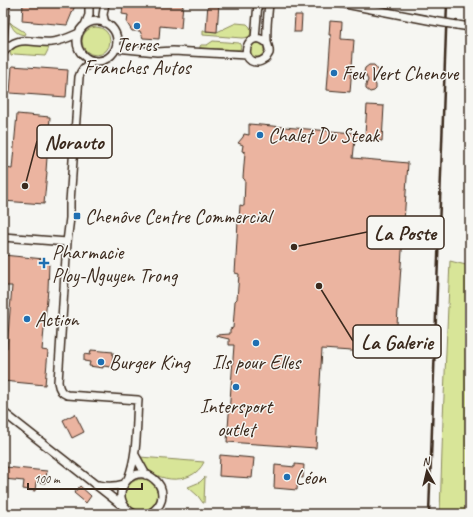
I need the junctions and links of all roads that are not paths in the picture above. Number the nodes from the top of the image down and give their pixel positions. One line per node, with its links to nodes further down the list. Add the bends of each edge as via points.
1 (6, 3): 12 (street)
2 (89, 3): 8 (street, via 89,15)
3 (105, 3): 7 (street)
4 (258, 3): 11 (street)
5 (269, 3): 13 (street)
6 (340, 3): 9 (street, bridge)
7 (105, 23): 8 (street); 14 (street, via 114,31)
8 (85, 25): 10 (street)
9 (470, 27)
10 (79, 33): 15 (street, via 50,42 17,41 9,45); 17 (street, via 79,50)
11 (255, 38): 13 (street); 16 (street, via 247,45)
12 (3, 43)
13 (267, 43): 16 (street, via 269,52 264,60 254,61)
14 (116, 48): 16 (street, via 151,52); 17 (street, via 104,60)
15 (3, 53)
16 (247, 55)
17 (92, 61): 19 (street, via 83,68 79,77)
18 (3, 237): 19 (street)
19 (67, 242): 21 (street, via 58,387 63,394 71,396 138,400)
20 (3, 412): 24 (street)
21 (135, 455): 22 (street); 23 (street)
22 (146, 475): 23 (street, via 133,476); 25 (street, via 156,480 160,486)
23 (126, 481): 24 (street, via 116,486); 26 (street, via 121,495)
24 (96, 484): 26 (street)
25 (160, 503): 28 (street, via 154,512); 29 (street)
26 (124, 507): 27 (street)
27 (134, 514)
28 (149, 514)
29 (161, 514)

